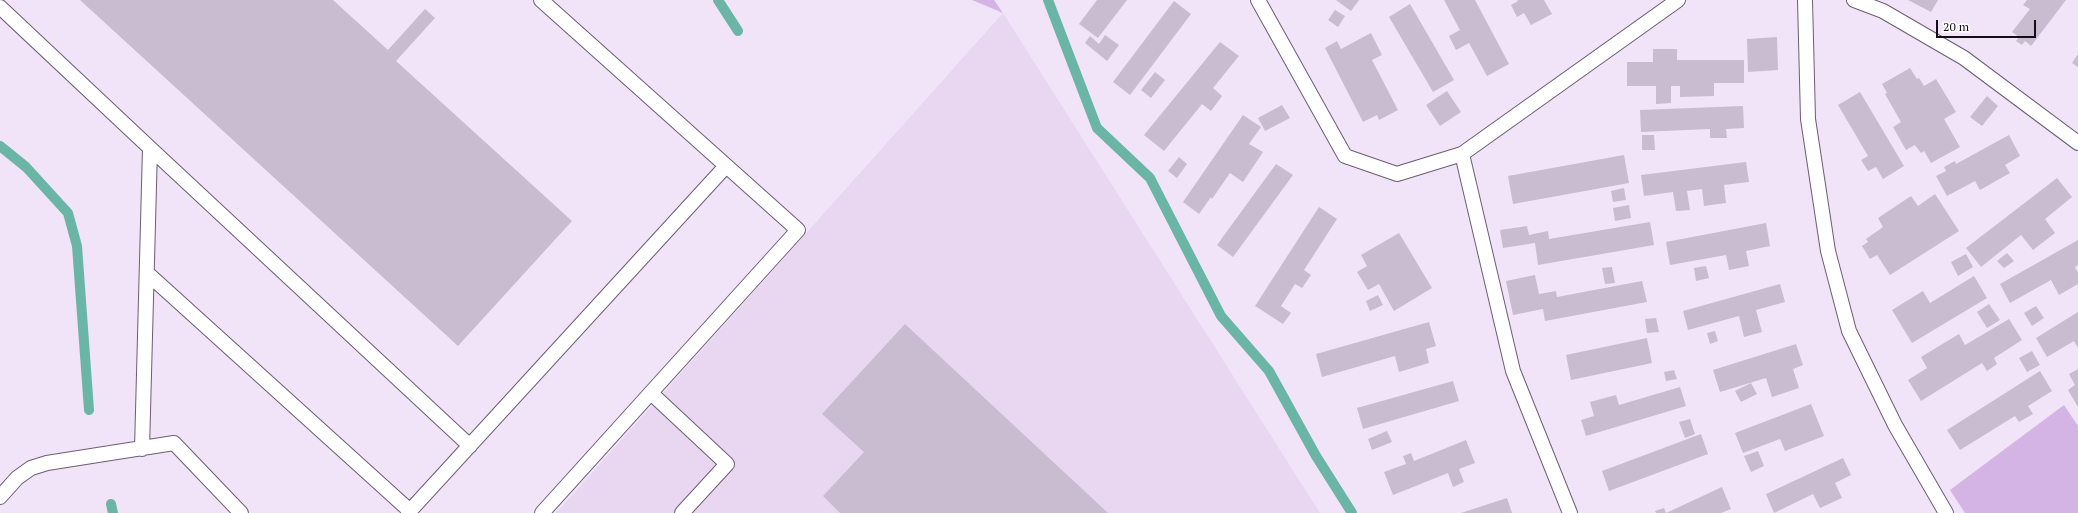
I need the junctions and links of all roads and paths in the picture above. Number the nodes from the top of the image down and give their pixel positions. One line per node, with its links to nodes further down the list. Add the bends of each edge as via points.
1 (541, 0): 10 (lane)
2 (1258, 0): 9 (lane, via 1345,156 1397,174)
3 (1678, 0): 9 (lane)
4 (1805, 0): 21 (lane, via 1808,119 1828,251 1834,273 1850,331 1895,425)
5 (1854, 0): 7 (lane, via 1883,11 1964,58)
6 (0, 7): 8 (lane)
7 (2078, 143)
8 (150, 148): 11 (lane); 13 (lane)
9 (1462, 154): 20 (lane, via 1513,371)
10 (726, 166): 12 (lane, via 798,230); 13 (lane)
11 (147, 274): 14 (lane); 16 (lane)
12 (651, 392): 18 (lane); 19 (lane, via 727,464)
13 (470, 446): 16 (lane)
14 (142, 449): 15 (lane, via 47,462 31,468 17,478); 17 (lane, via 174,443)
15 (0, 497)
16 (409, 512)
17 (240, 513)
18 (542, 513)
19 (682, 513)
20 (1570, 513)
21 (1946, 513)

